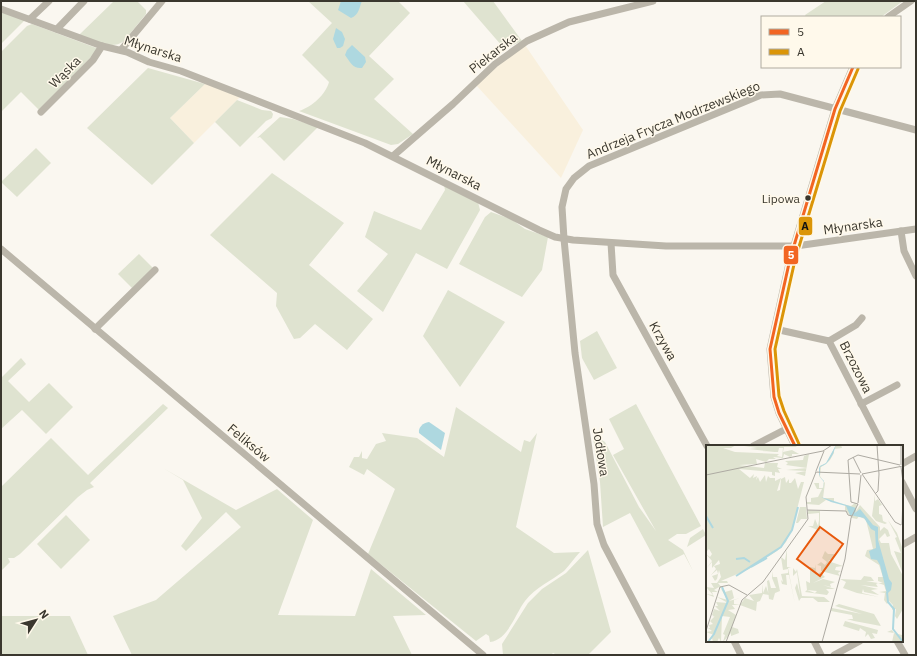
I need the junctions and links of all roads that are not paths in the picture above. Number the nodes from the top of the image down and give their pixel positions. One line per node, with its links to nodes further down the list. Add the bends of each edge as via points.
1 (49, 1): 8 (street)
2 (84, 1): 9 (street)
3 (162, 1): 11 (street)
4 (653, 1): 16 (street, Piekarska, via 569,22 527,41 495,64)
5 (910, 1): 7 (street)
6 (1, 9): 8 (street, Młynarska)
7 (889, 16)
8 (30, 19): 9 (street, Młynarska)
9 (56, 29): 10 (street, Młynarska)
10 (102, 46): 11 (street, Młynarska); 14 (street, Wąska, via 93,60)
11 (121, 50): 16 (street, Młynarska, via 203,79)
12 (854, 68): 13 (street)
13 (835, 109): 15 (street, Andrzeja Frycza Modrzewskiego); 19 (street, Andrzeja Frycza Modrzewskiego, via 780,94 761,95 589,166 574,178 566,189 562,207); 21 (street)
14 (41, 112)
15 (916, 130)
16 (393, 156): 19 (street, Młynarska, via 539,230)
17 (916, 229): 18 (street, Młynarska)
18 (901, 231): 21 (street, Młynarska); 24 (street, via 904,251)
19 (564, 239): 20 (street, Młynarska); 47 (street, Jodłowa, via 578,378 594,484 598,532)
20 (610, 244): 21 (street, Młynarska); 32 (street, Krzywa, via 613,275)
21 (796, 246): 26 (street, via 790,260)
22 (1, 249): 27 (street, Feliksów)
23 (155, 270): 27 (street)
24 (916, 276)
25 (862, 318): 28 (street, Brzozowa, via 856,325)
26 (775, 328): 28 (street, Brzozowa); 31 (street, via 770,349 771,370 774,397)
27 (95, 329): 46 (street, Feliksów)
28 (829, 341): 30 (street, Brzozowa)
29 (897, 385): 30 (street, Brzozowa)
30 (861, 404): 35 (street, Brzozowa)
31 (786, 429): 33 (street); 34 (street)
32 (706, 445)
33 (755, 445)
34 (794, 445)
35 (882, 445)
36 (916, 456): 37 (street)
37 (903, 463)
38 (903, 484): 39 (street)
39 (916, 509)
40 (916, 537): 41 (street)
41 (903, 544)
42 (734, 642): 48 (street)
43 (814, 642): 49 (street)
44 (858, 642): 50 (street)
45 (898, 642): 51 (street)
46 (483, 655)
47 (662, 655)
48 (741, 655)
49 (821, 655)
50 (834, 655)
51 (905, 655)

